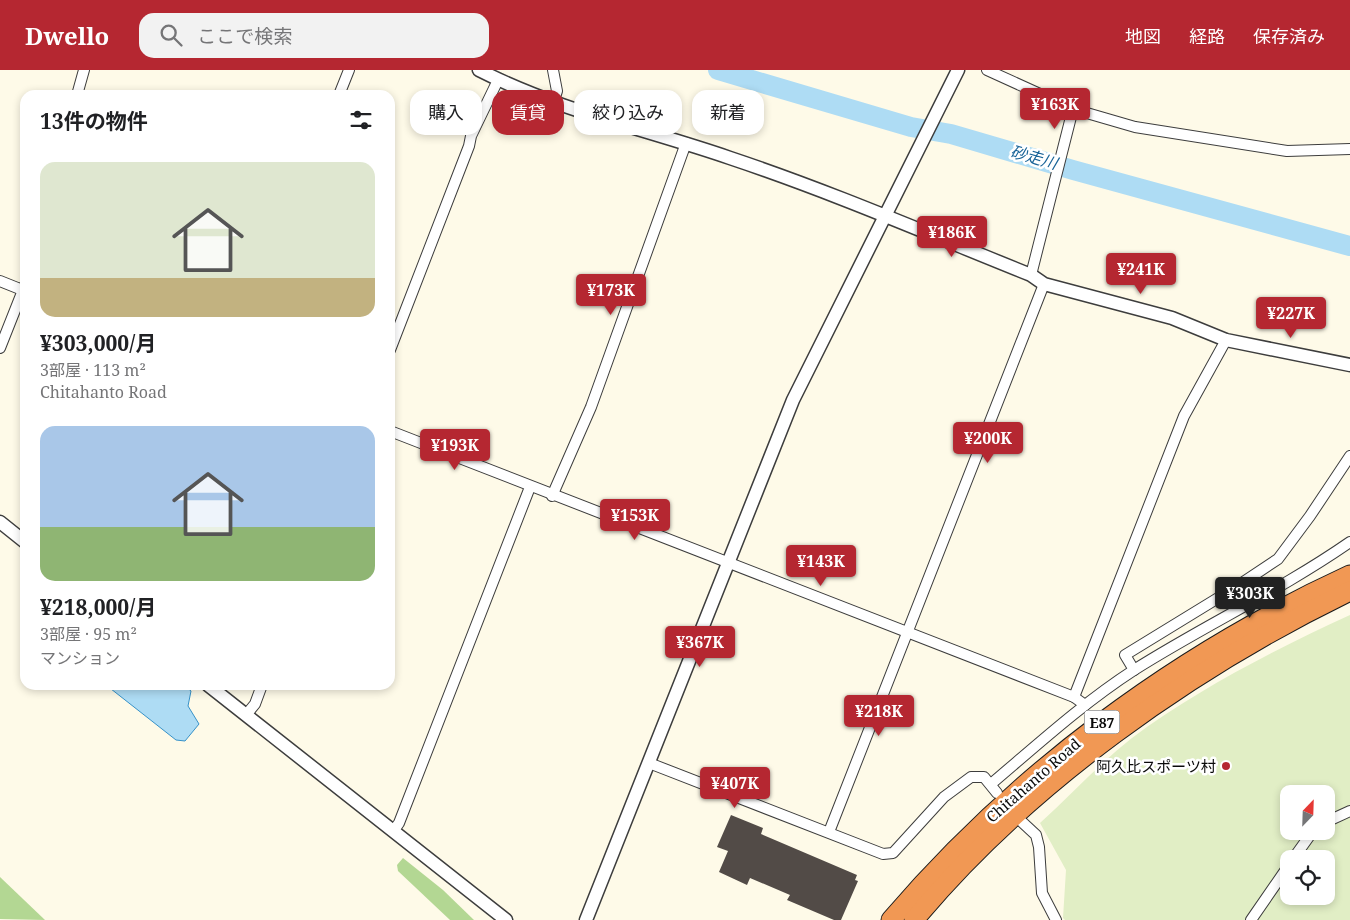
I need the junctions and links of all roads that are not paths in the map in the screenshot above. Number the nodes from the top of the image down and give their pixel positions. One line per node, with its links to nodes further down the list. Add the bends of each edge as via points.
1 (84, 70): 8 (street)
2 (349, 70): 9 (street)
3 (480, 70): 7 (street)
4 (553, 70): 11 (street)
5 (958, 70): 16 (street)
6 (987, 70): 13 (street)
7 (498, 80): 10 (street); 22 (street, via 471,136)
8 (78, 90)
9 (341, 90)
10 (522, 90)
11 (557, 90)
12 (564, 106): 14 (street)
13 (1073, 109): 15 (street, via 1134,127 1287,151); 17 (street)
14 (686, 143): 16 (street, via 764,169); 29 (street, via 591,407)
15 (1350, 149)
16 (883, 216): 17 (street); 33 (street, via 792,400)
17 (1031, 275): 19 (street)
18 (0, 281): 20 (street)
19 (1044, 284): 23 (street, via 1172,318); 36 (street, via 937,562)
20 (20, 288)
21 (20, 299): 24 (street)
22 (395, 337)
23 (1226, 340): 25 (street); 40 (street, via 1184,416)
24 (0, 348)
25 (1350, 365)
26 (395, 433): 28 (street)
27 (1350, 456): 37 (street, via 1278,558 1125,655)
28 (530, 487): 29 (street); 49 (street)
29 (552, 496): 33 (street)
30 (0, 522): 31 (street)
31 (20, 538)
32 (1350, 542): 37 (street, via 1314,568)
33 (726, 564): 36 (street); 43 (street)
34 (1350, 575): 54 (highway, Chitahanto Road / E87, via 1294,601 1215,645 1150,686 1096,726 979,826)
35 (1350, 592): 55 (highway, Chitahanto Road / E87, via 1227,657 1101,744 991,839)
36 (906, 633): 40 (street); 50 (street)
37 (1134, 670): 41 (street)
38 (214, 690): 42 (street)
39 (260, 690): 42 (street)
40 (1074, 697): 41 (street)
41 (1085, 705): 44 (street)
42 (246, 715): 49 (street)
43 (649, 764): 50 (street); 53 (street)
44 (991, 784): 45 (street); 50 (street, via 984,777 977,776 962,781 893,853 883,854)
45 (997, 793)
46 (1350, 811): 47 (street)
47 (1335, 818)
48 (1022, 822): 56 (street, via 1036,835 1042,893)
49 (394, 830): 52 (street)
50 (829, 832)
51 (1280, 878): 57 (street)
52 (506, 920)
53 (586, 920)
54 (891, 920)
55 (914, 920)
56 (1056, 920)
57 (1251, 920)

